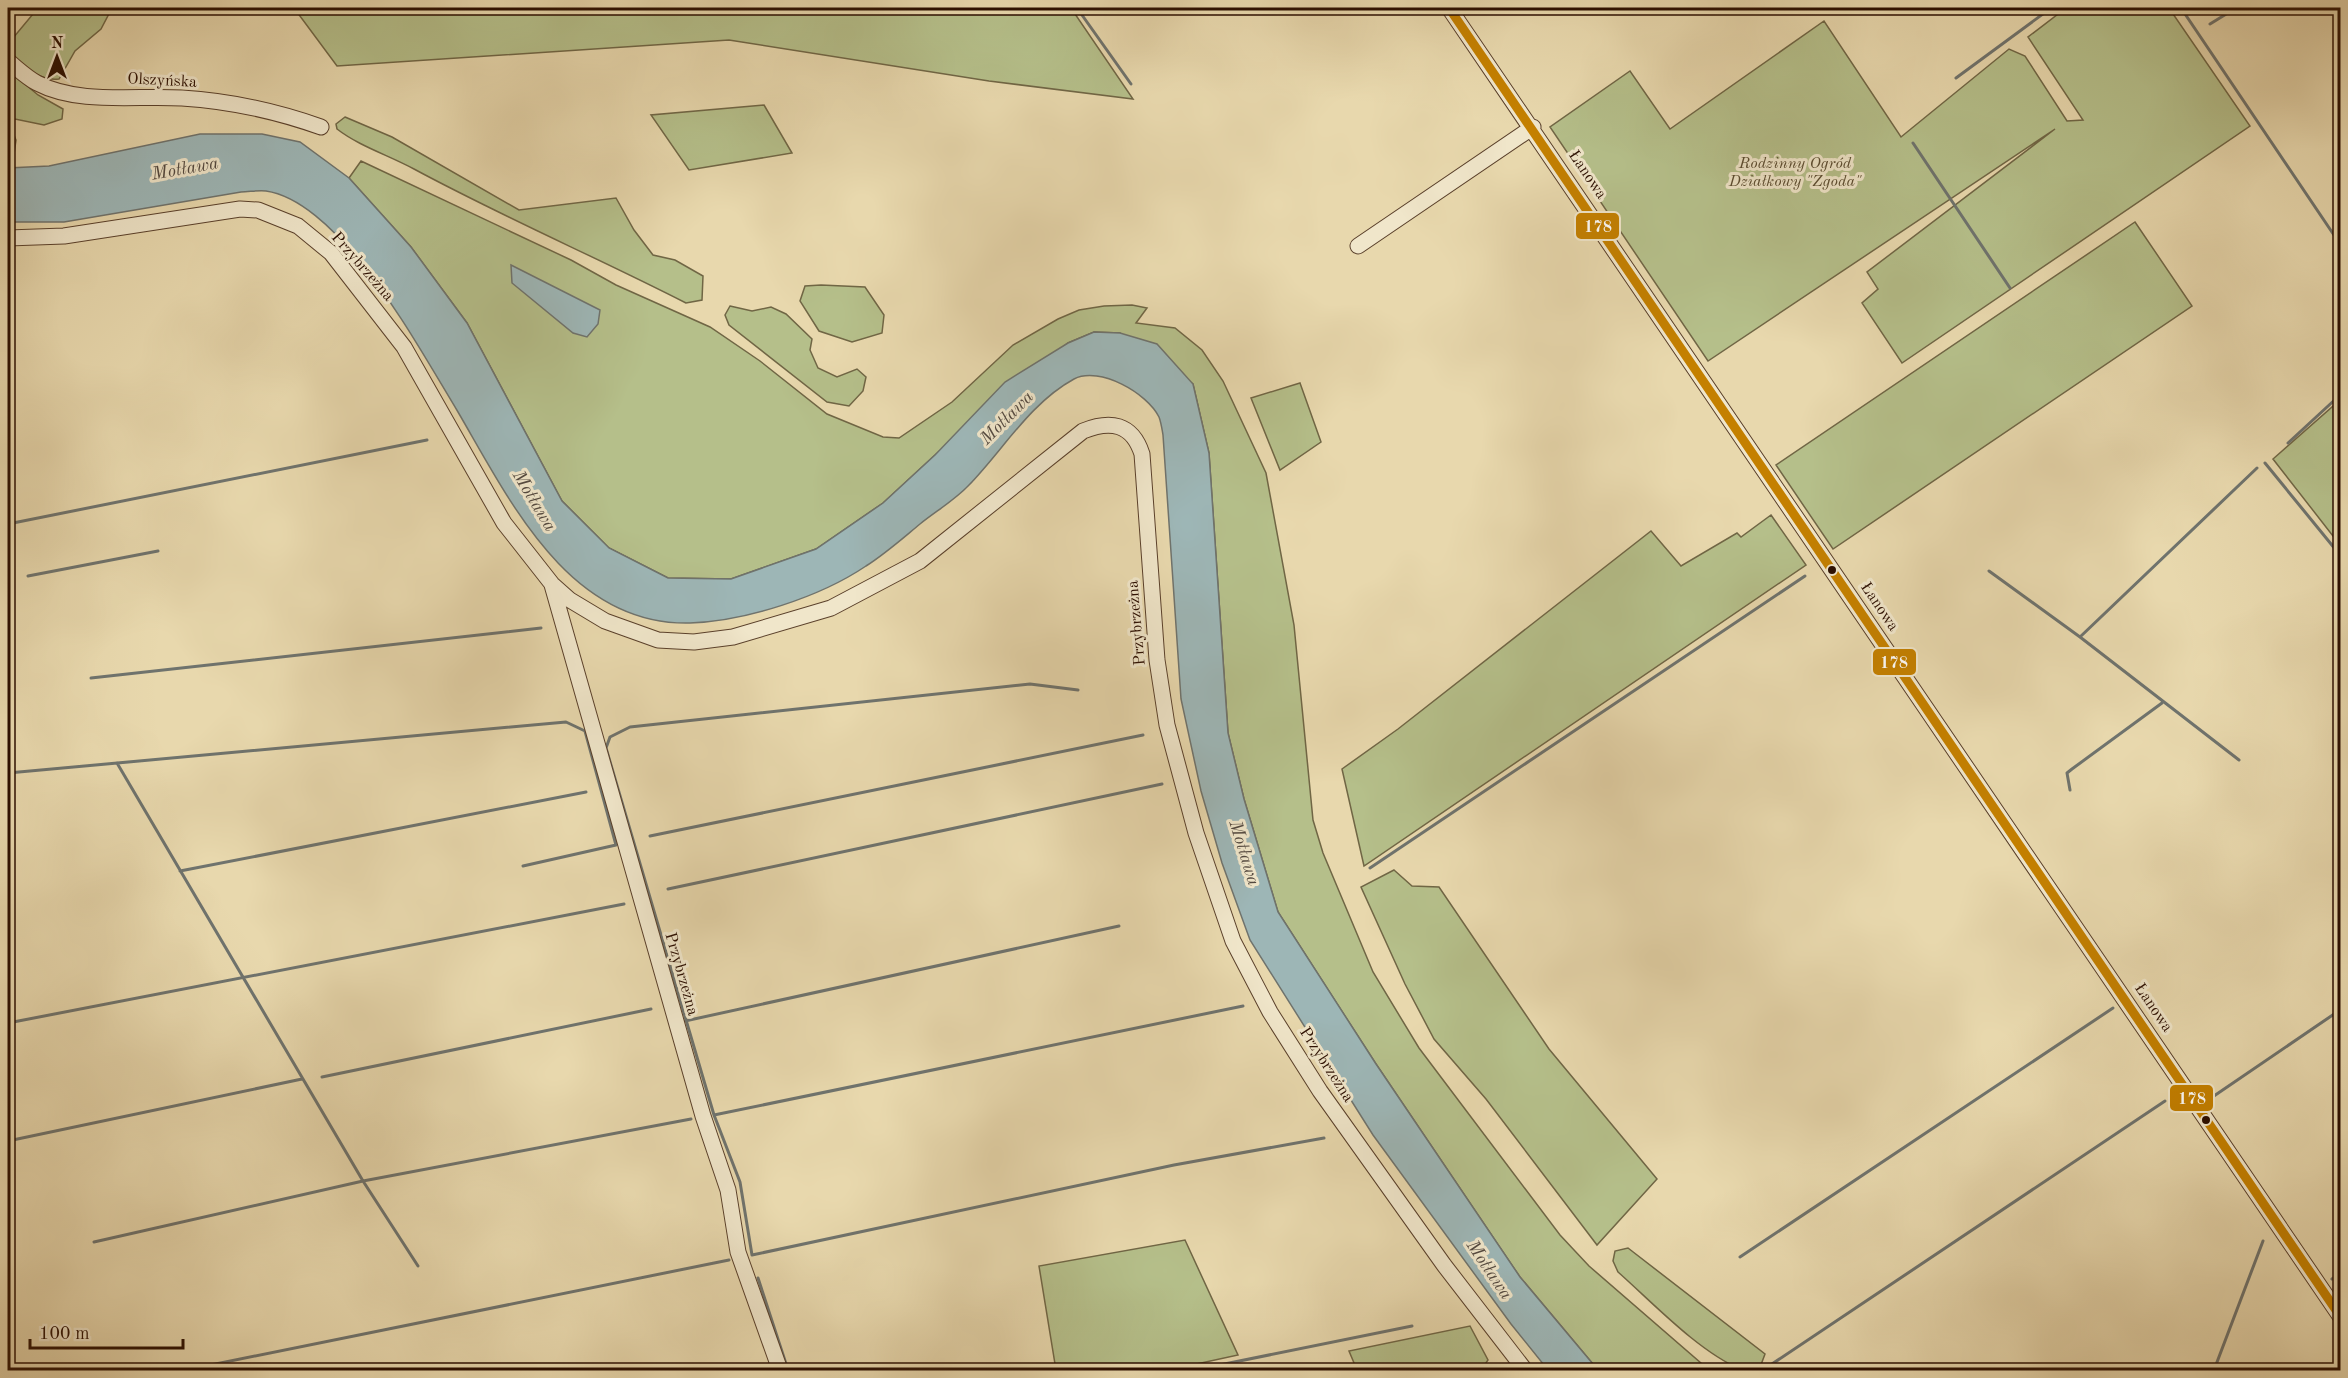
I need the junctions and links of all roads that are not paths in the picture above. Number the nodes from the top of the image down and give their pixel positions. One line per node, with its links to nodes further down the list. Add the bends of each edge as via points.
1 (1449, 8): 4 (street, Łanowa)
2 (8, 61): 3 (street, Olszyńska, via 35,82 54,90 250,106)
3 (321, 127)
4 (1533, 127): 6 (street); 8 (street, Łanowa)
5 (8, 238): 7 (street, Przybrzeżna, via 64,236 240,208 272,214 298,226 331,253 404,347 504,523)
6 (1358, 246)
7 (552, 584): 9 (street, Przybrzeżna, via 703,1116 728,1190 738,1252); 10 (street, Przybrzeżna, via 570,600 606,621 658,640 694,642 733,637 831,608 920,561 1083,431 1100,424 1128,431 1138,440 1142,454 1157,660 1167,725 1196,833 1233,941 1270,1012 1320,1091)
8 (2340, 1316)
9 (780, 1371)
10 (1525, 1371)

